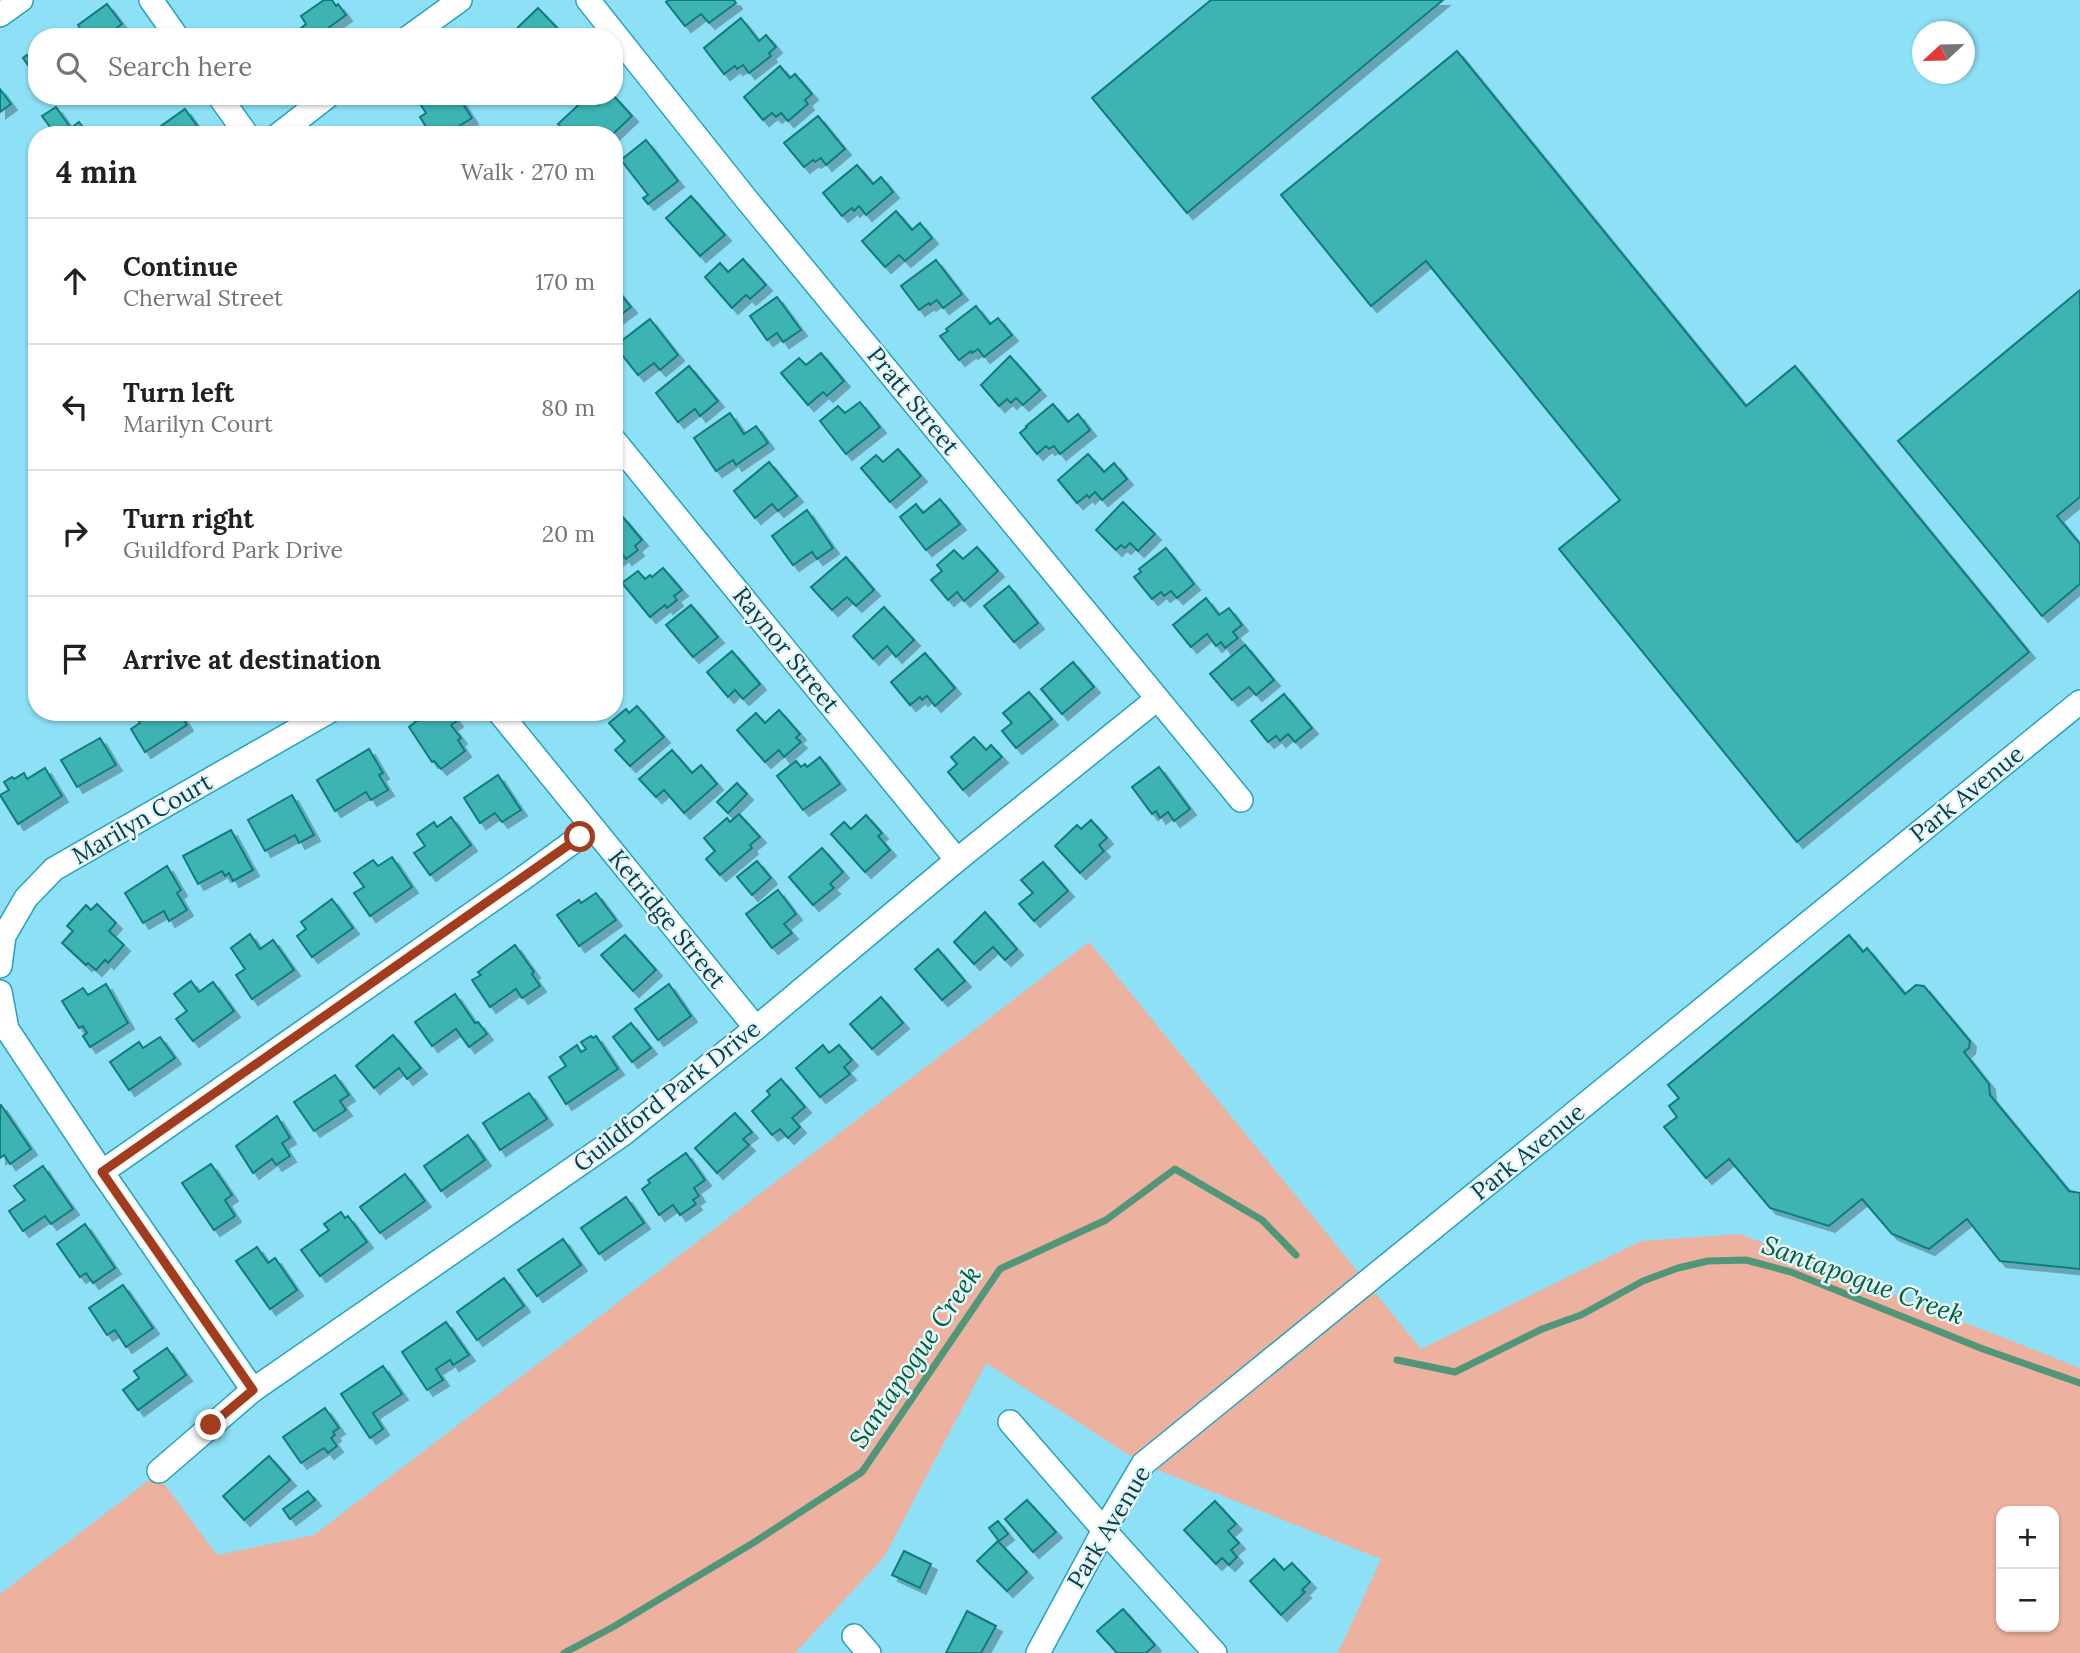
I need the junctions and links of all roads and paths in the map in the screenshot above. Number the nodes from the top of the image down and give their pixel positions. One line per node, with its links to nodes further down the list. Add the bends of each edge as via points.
1 (21, 0): 5 (street)
2 (151, 0): 6 (street)
3 (460, 0): 7 (street)
4 (588, 0): 8 (street, Pratt Street)
5 (0, 15)
6 (171, 28)
7 (421, 28)
8 (610, 28)
9 (623, 44): 15 (street, Pratt Street)
10 (225, 105): 12 (street)
11 (316, 105): 13 (street)
12 (241, 126)
13 (290, 126)
14 (623, 451): 21 (street, Raynor Street)
15 (1157, 699): 19 (street, Pratt Street); 21 (street, Guildford Park Drive)
16 (2080, 702): 29 (street, Park Avenue, via 1143,1464)
17 (311, 721): 22 (street, Marilyn Court, via 54,869 26,898 4,936)
18 (506, 721): 20 (street, Ketridge Street)
19 (1241, 800)
20 (592, 828): 24 (street, Ketridge Street); 25 (street)
21 (957, 860): 24 (street, Guildford Park Drive)
22 (0, 966)
23 (0, 992): 25 (street, via 7,1029)
24 (755, 1028): 26 (street, Guildford Park Drive, via 623,1134)
25 (102, 1172): 26 (street)
26 (253, 1390): 28 (street, Guildford Park Drive)
27 (1010, 1422): 29 (street)
28 (159, 1471)
29 (1104, 1530): 30 (street, Park Avenue); 31 (street)
30 (1038, 1653)
31 (1215, 1653)

